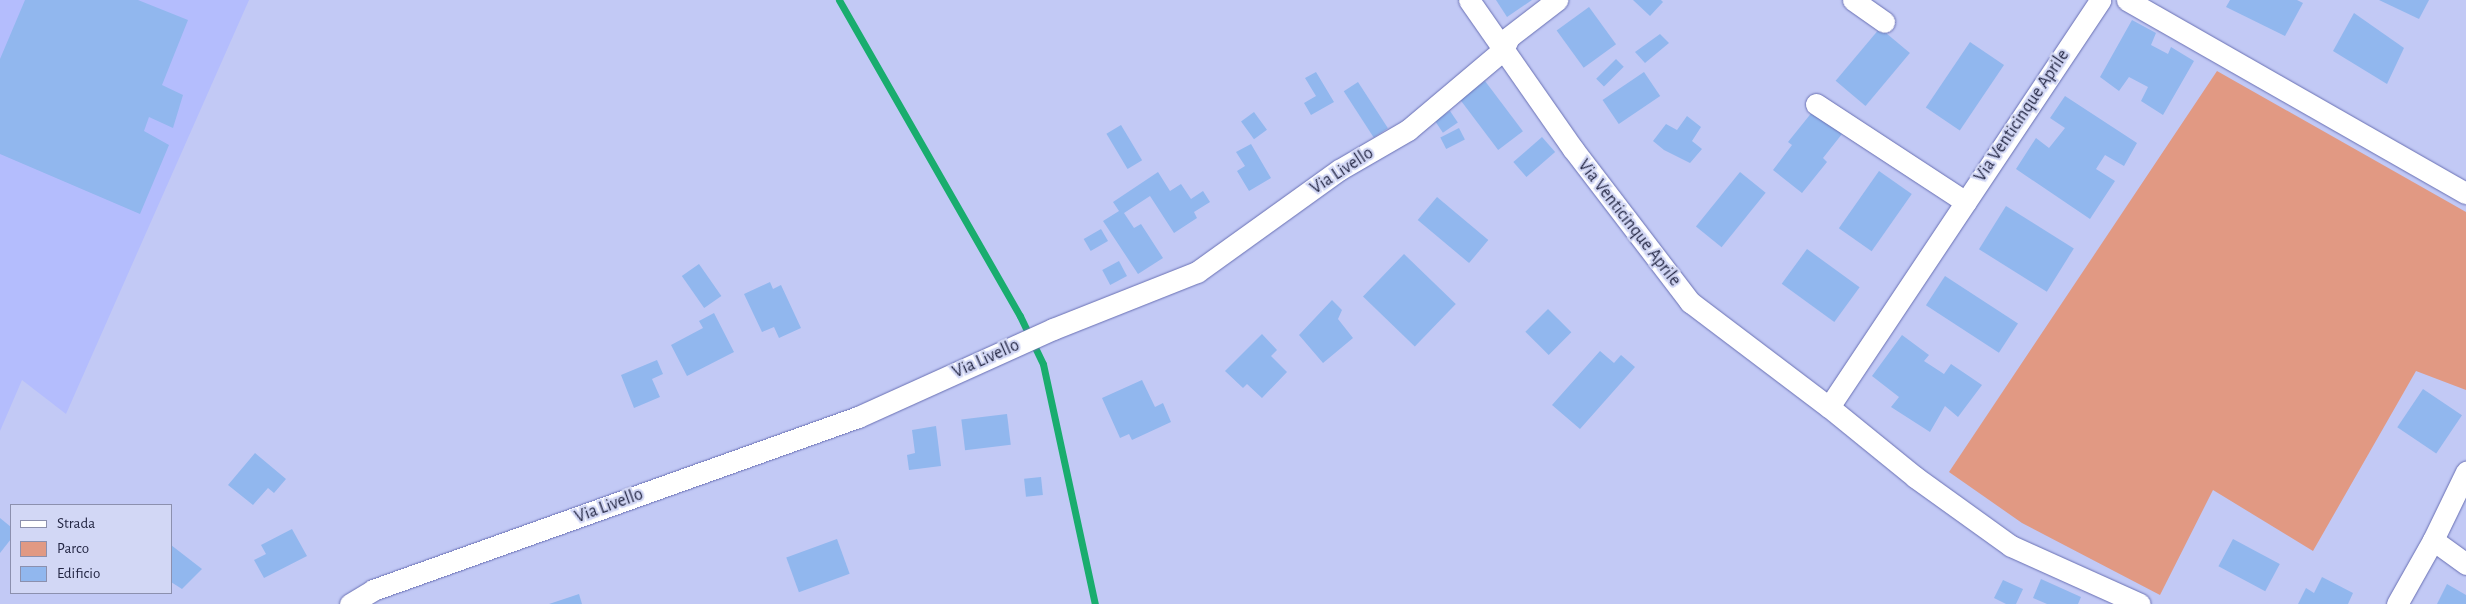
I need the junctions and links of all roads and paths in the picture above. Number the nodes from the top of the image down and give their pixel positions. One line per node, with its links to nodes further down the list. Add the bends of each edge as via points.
1 (1470, 0): 7 (street, Via Venticinque Aprile)
2 (1557, 0): 7 (street, Via Livello, via 1508,37)
3 (1853, 0): 6 (street)
4 (2100, 0): 10 (street, Via Venticinque Aprile)
5 (2127, 0): 9 (street)
6 (1884, 22)
7 (1503, 50): 11 (street, Via Venticinque Aprile, via 1573,149 1690,302); 15 (street, Via Livello, via 1408,130 1339,170 1197,272 1053,329 858,416 373,590)
8 (1816, 104): 10 (street)
9 (2466, 193)
10 (1966, 202): 11 (street, Via Venticinque Aprile)
11 (1829, 407): 16 (street, Via Venticinque Aprile, via 1915,477 2011,546)
12 (2466, 472): 13 (street)
13 (2433, 540): 14 (street); 17 (street)
14 (2466, 564)
15 (350, 604)
16 (2140, 604)
17 (2397, 604)

